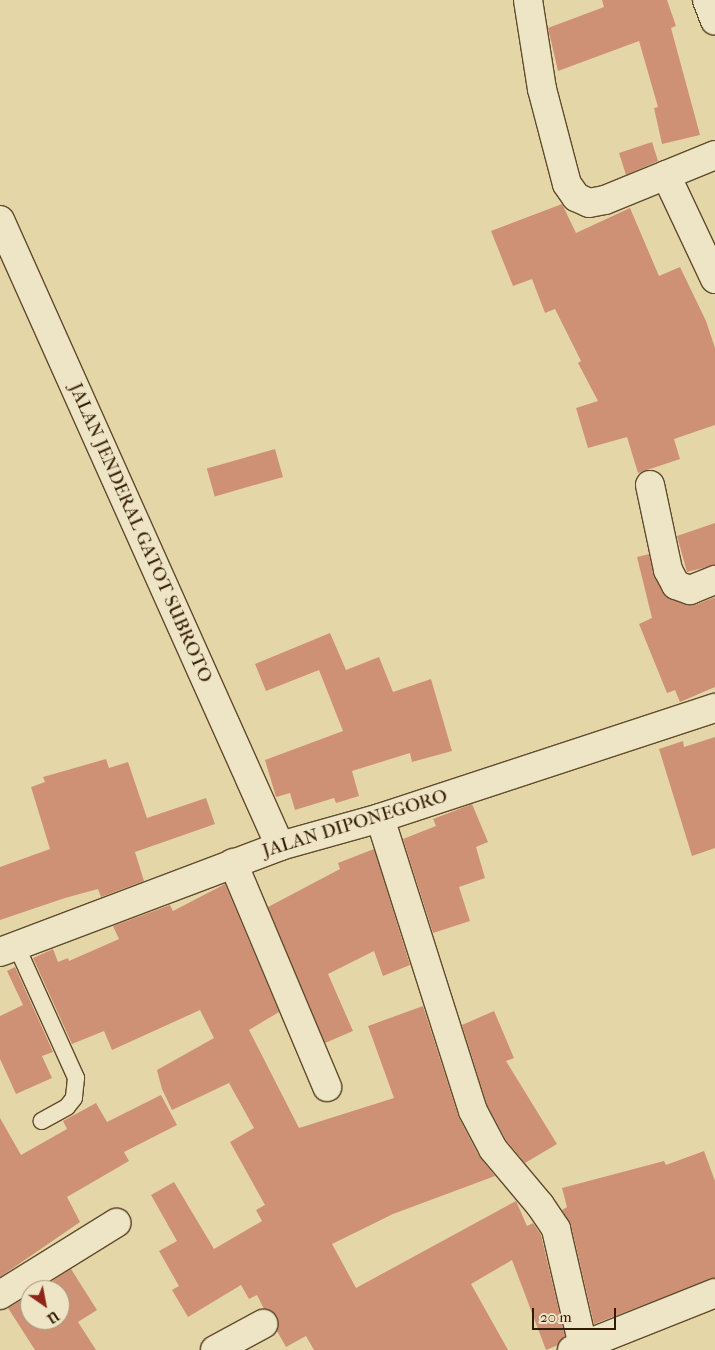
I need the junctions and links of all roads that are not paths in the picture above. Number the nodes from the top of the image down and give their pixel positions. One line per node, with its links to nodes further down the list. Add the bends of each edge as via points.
1 (528, 0): 5 (street, via 542,89 573,193 585,202 596,202)
2 (707, 0): 3 (street)
3 (715, 21)
4 (715, 155): 5 (street)
5 (666, 175): 7 (street)
6 (0, 220): 12 (street, JALAN JENDERAL GATOT SUBROTO)
7 (715, 279)
8 (650, 485): 9 (street, via 668,570 676,585 690,590)
9 (715, 580)
10 (715, 708): 11 (street, JALAN DIPONEGORO)
11 (380, 818): 12 (street, JALAN DIPONEGORO); 21 (street, via 473,1111 489,1144 540,1204 556,1229)
12 (280, 846): 13 (street, JALAN DIPONEGORO)
13 (233, 863): 14 (street, JALAN DIPONEGORO); 15 (street)
14 (8, 948): 16 (lane, via 76,1078 74,1098 67,1107)
15 (327, 1087)
16 (42, 1121)
17 (116, 1223): 19 (street)
18 (715, 1293): 21 (street)
19 (0, 1294)
20 (263, 1324): 22 (street)
21 (580, 1348)
22 (216, 1350)

